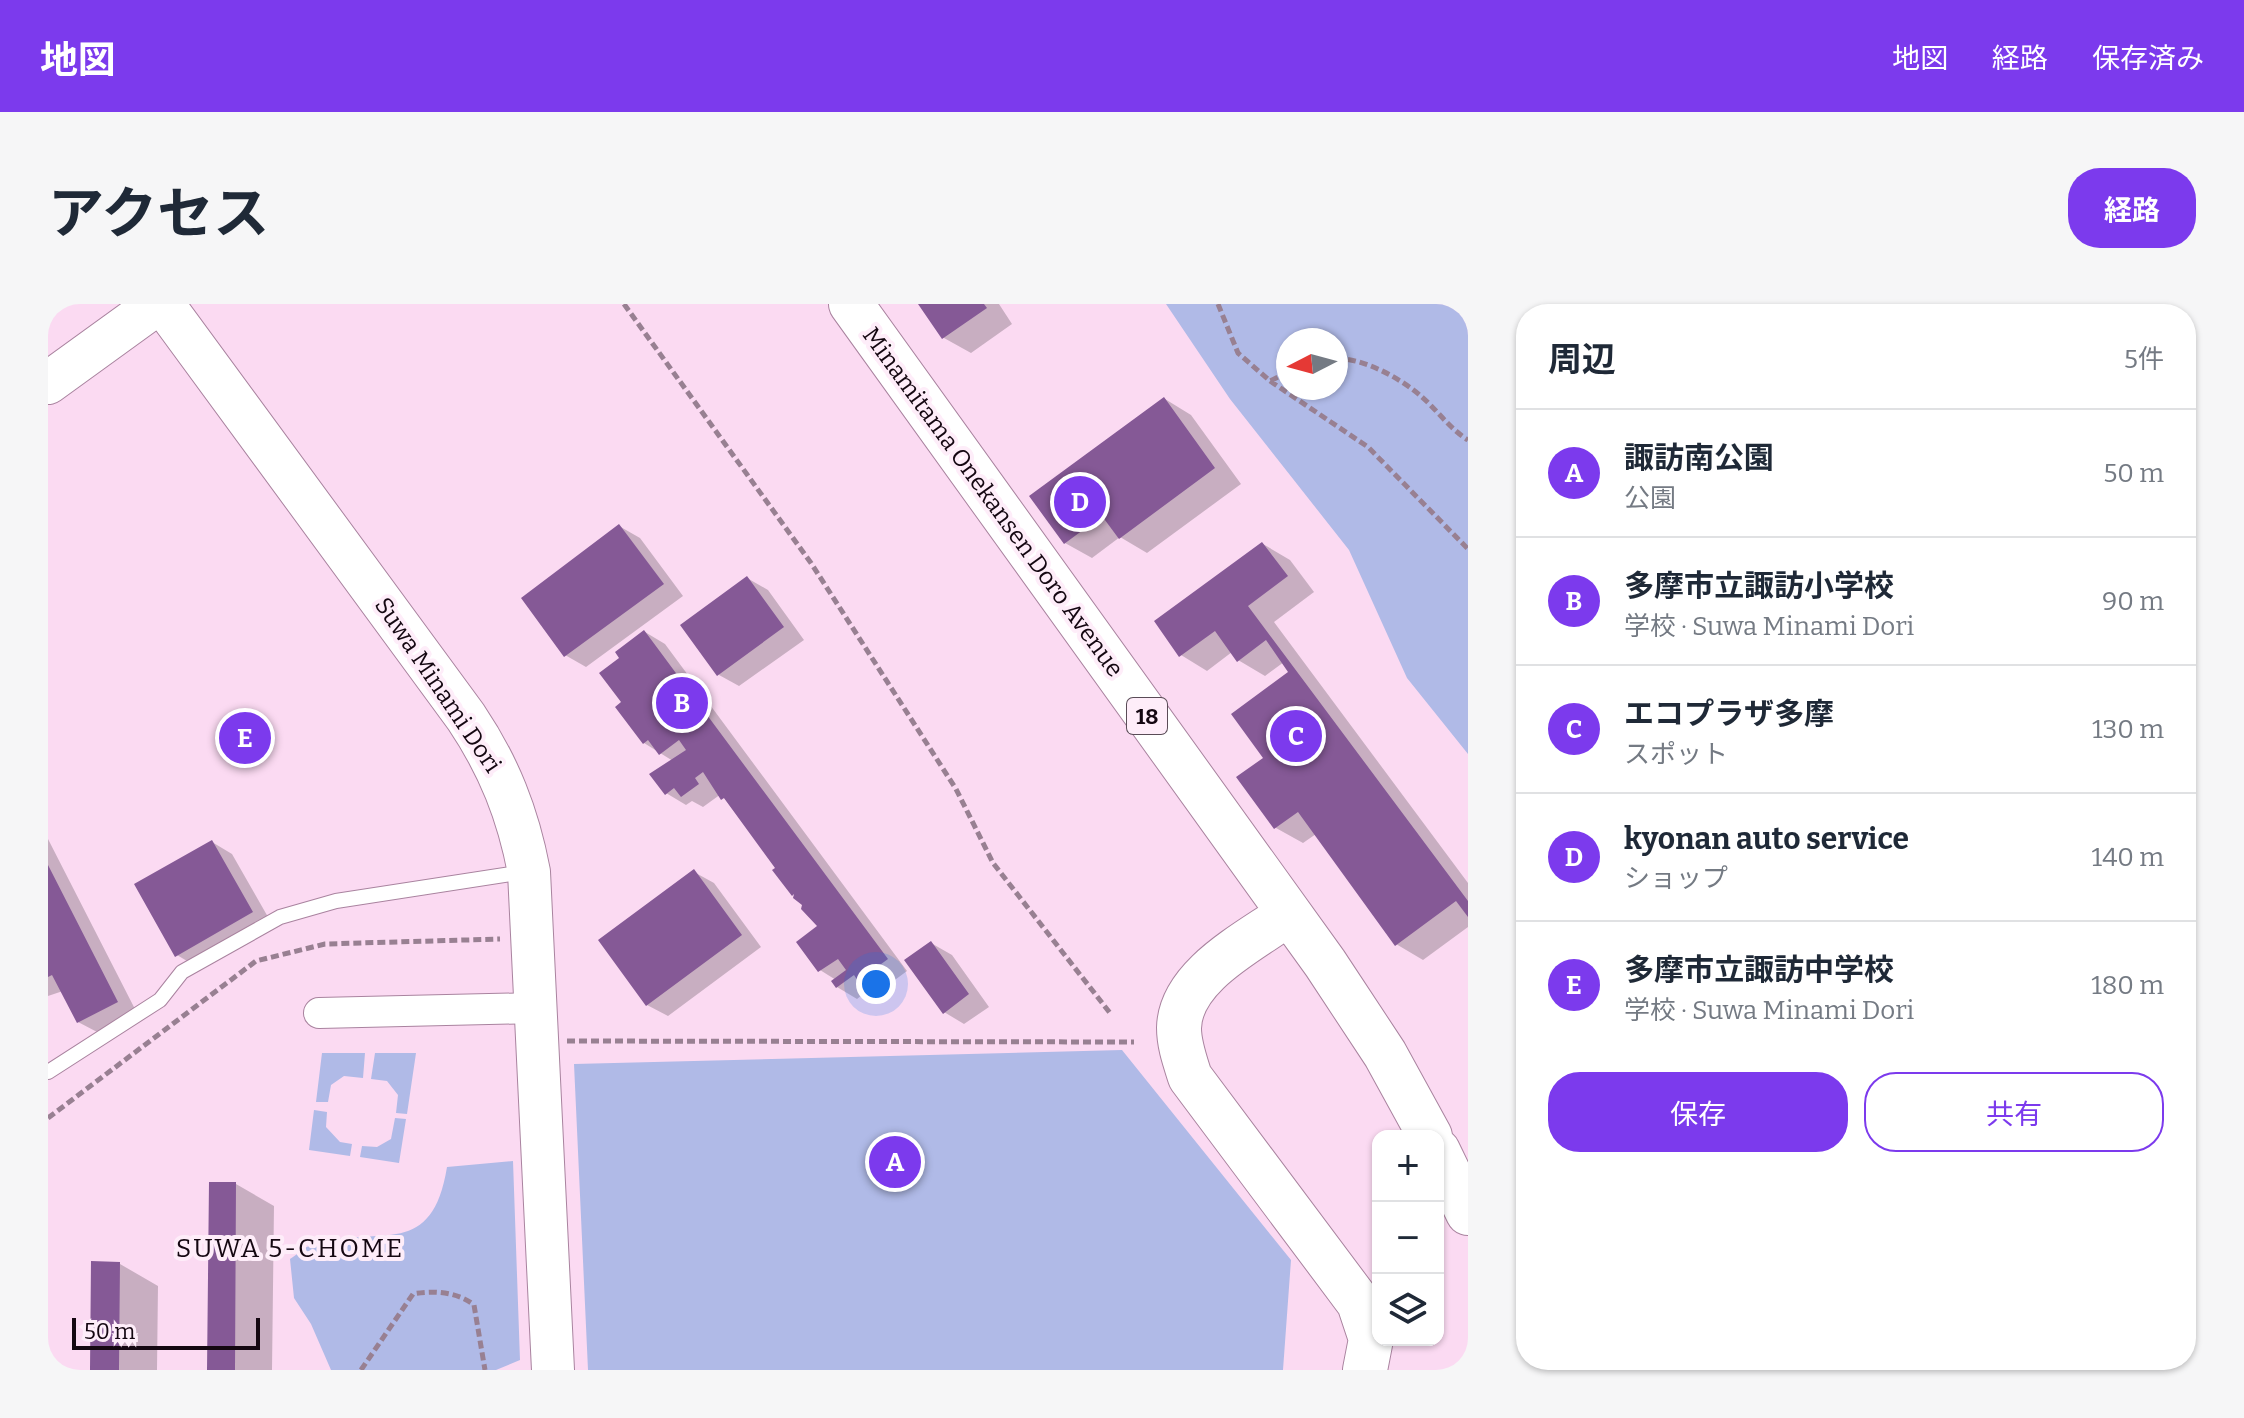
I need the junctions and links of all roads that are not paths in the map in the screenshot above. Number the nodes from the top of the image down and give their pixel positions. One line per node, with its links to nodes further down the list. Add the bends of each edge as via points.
1 (160, 304): 3 (street); 4 (street, Suwa Minami Dori, via 489,750 514,805)
2 (851, 304): 5 (main road, Minamitama Onekansen Doro Avenue / 18)
3 (48, 383)
4 (529, 872): 6 (street, Suwa Minami Dori); 8 (lane, via 336,901 280,917 182,972 160,1000)
5 (1288, 914): 9 (main road, Minamitama Onekansen Doro Avenue / 18, via 1385,1054); 13 (main road, via 1207,973 1188,998 1179,1024 1181,1048 1190,1077 1359,1303 1371,1339)
6 (537, 1008): 7 (street); 12 (street, Suwa Minami Dori)
7 (319, 1013)
8 (48, 1072)
9 (1427, 1130)
10 (1444, 1163): 11 (main road)
11 (1468, 1213)
12 (553, 1370)
13 (1365, 1370)

